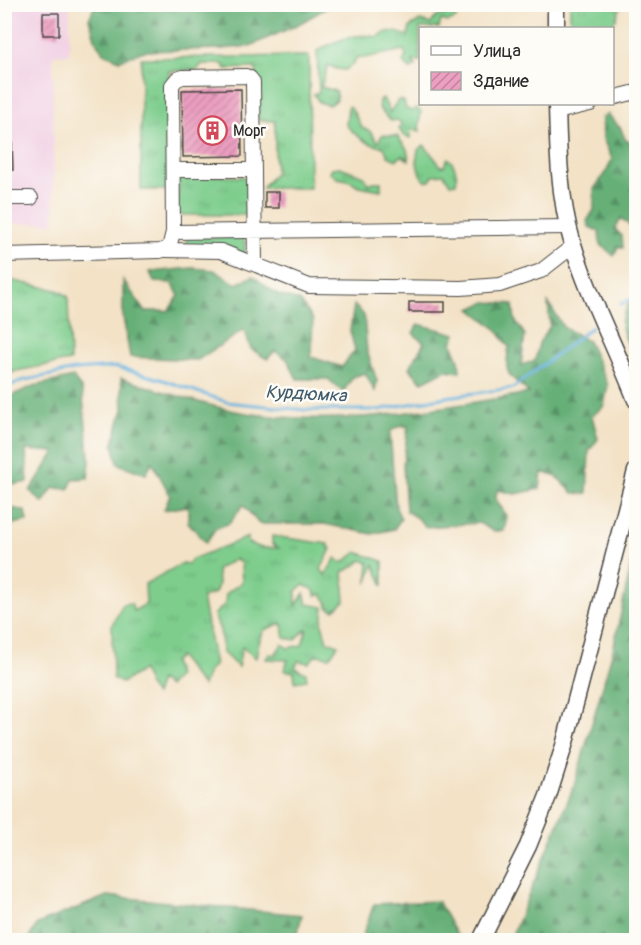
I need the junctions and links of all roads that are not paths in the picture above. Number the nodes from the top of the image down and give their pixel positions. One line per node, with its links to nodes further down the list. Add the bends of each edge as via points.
1 (556, 4): 2 (main road)
2 (556, 27)
3 (636, 92): 4 (street)
4 (614, 98)
5 (582, 105): 6 (street)
6 (557, 108): 11 (main road, via 560,176)
7 (173, 170): 8 (street); 8 (street, via 174,81 183,77 246,76 253,82); 13 (street)
8 (253, 170): 12 (street)
9 (4, 198): 10 (street)
10 (31, 198)
11 (569, 227): 12 (street); 14 (main road)
12 (254, 230): 13 (street); 17 (street)
13 (173, 232): 15 (street, via 171,245)
14 (573, 246): 17 (street, via 541,272 500,285 461,288 309,286); 18 (main road)
15 (165, 250): 16 (street); 17 (street, via 221,250)
16 (4, 255)
17 (255, 264)
18 (636, 400)
19 (636, 471): 20 (main road, via 548,796)
20 (482, 940)

